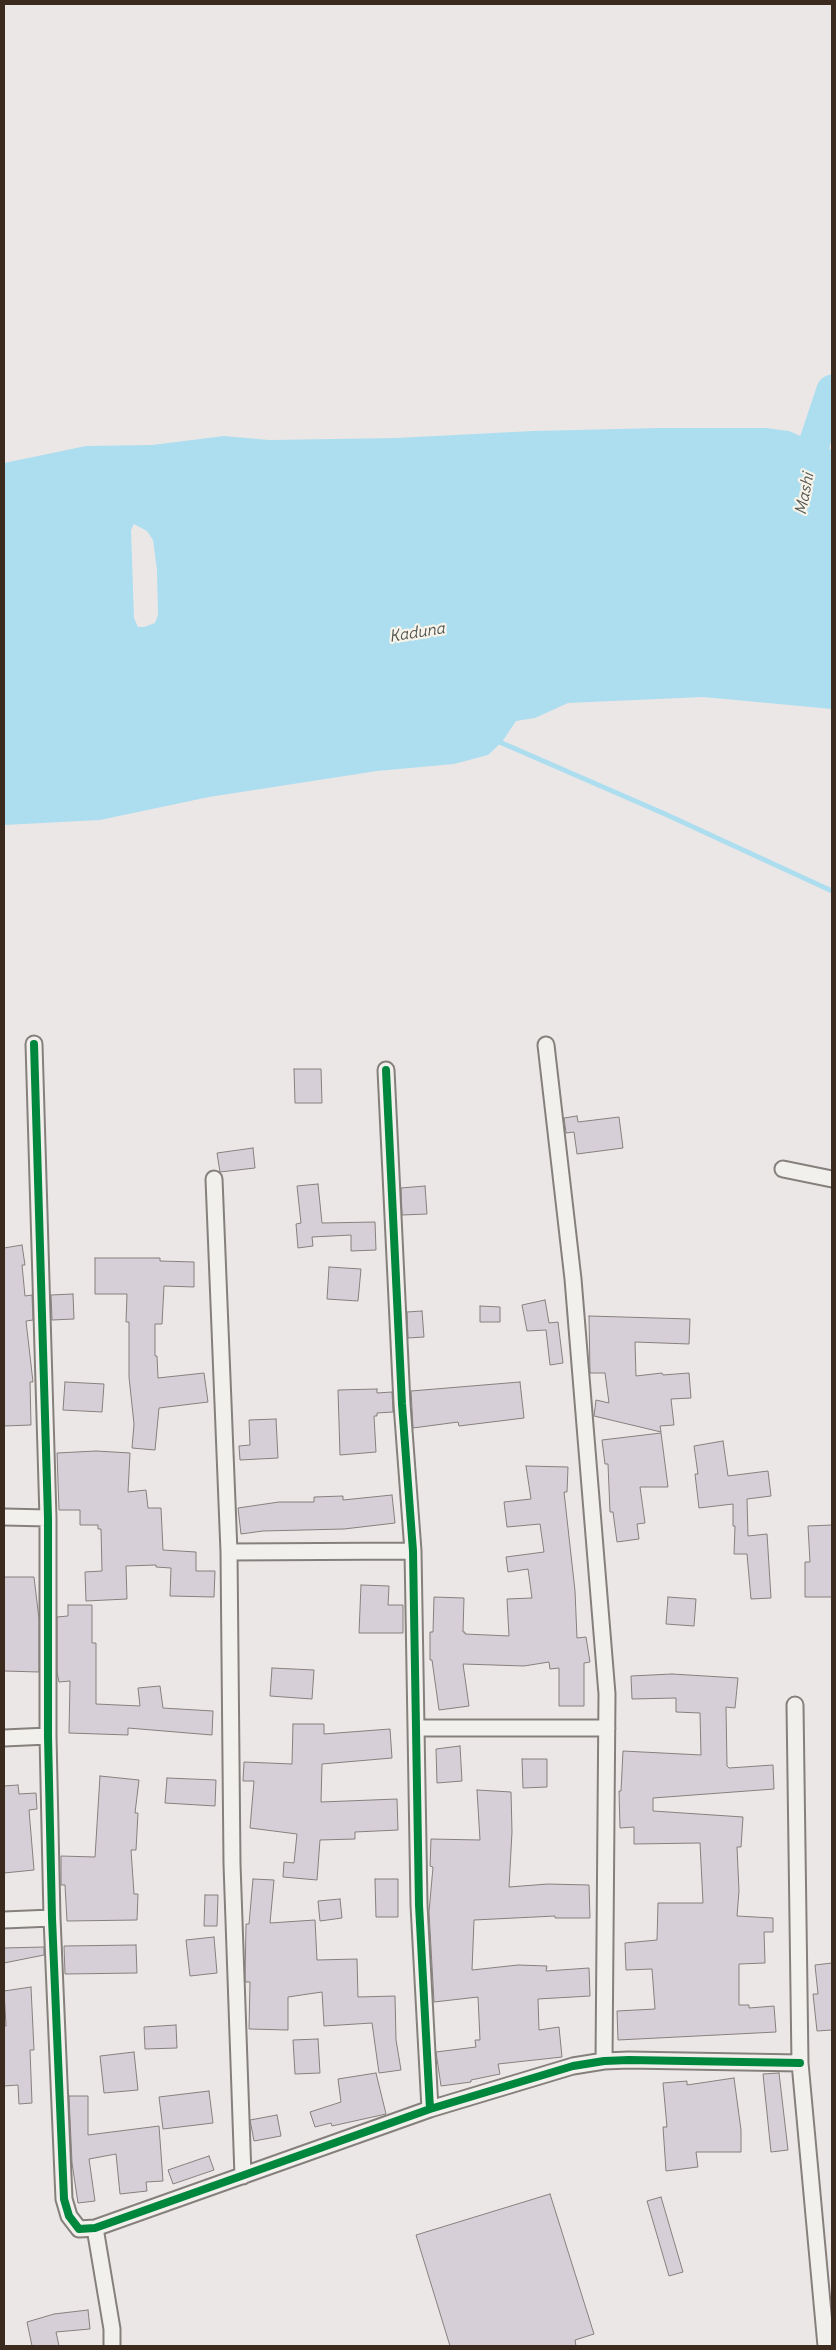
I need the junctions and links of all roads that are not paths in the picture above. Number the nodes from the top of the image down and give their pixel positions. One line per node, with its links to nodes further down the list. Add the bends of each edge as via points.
1 (34, 1044): 8 (street)
2 (546, 1045): 13 (street, via 573,1280 607,1694)
3 (386, 1070): 9 (street, via 402,1404)
4 (783, 1169): 6 (street)
5 (214, 1179): 10 (street)
6 (832, 1179)
7 (4, 1517): 8 (street)
8 (48, 1518): 14 (street)
9 (413, 1551): 10 (street); 12 (street)
10 (229, 1552): 21 (street, via 232,1864)
11 (795, 1705): 19 (street)
12 (416, 1728): 13 (street); 20 (street, via 419,1905)
13 (607, 1728): 18 (street)
14 (48, 1736): 15 (street); 16 (street)
15 (4, 1738)
16 (52, 1918): 17 (street); 22 (street, via 64,2198 69,2216 79,2229)
17 (4, 1920)
18 (604, 2060): 19 (street); 20 (street, via 573,2066)
19 (800, 2064): 24 (street)
20 (430, 2109): 21 (street)
21 (243, 2176): 22 (street)
22 (95, 2228): 23 (street)
23 (112, 2346)
24 (826, 2346)

